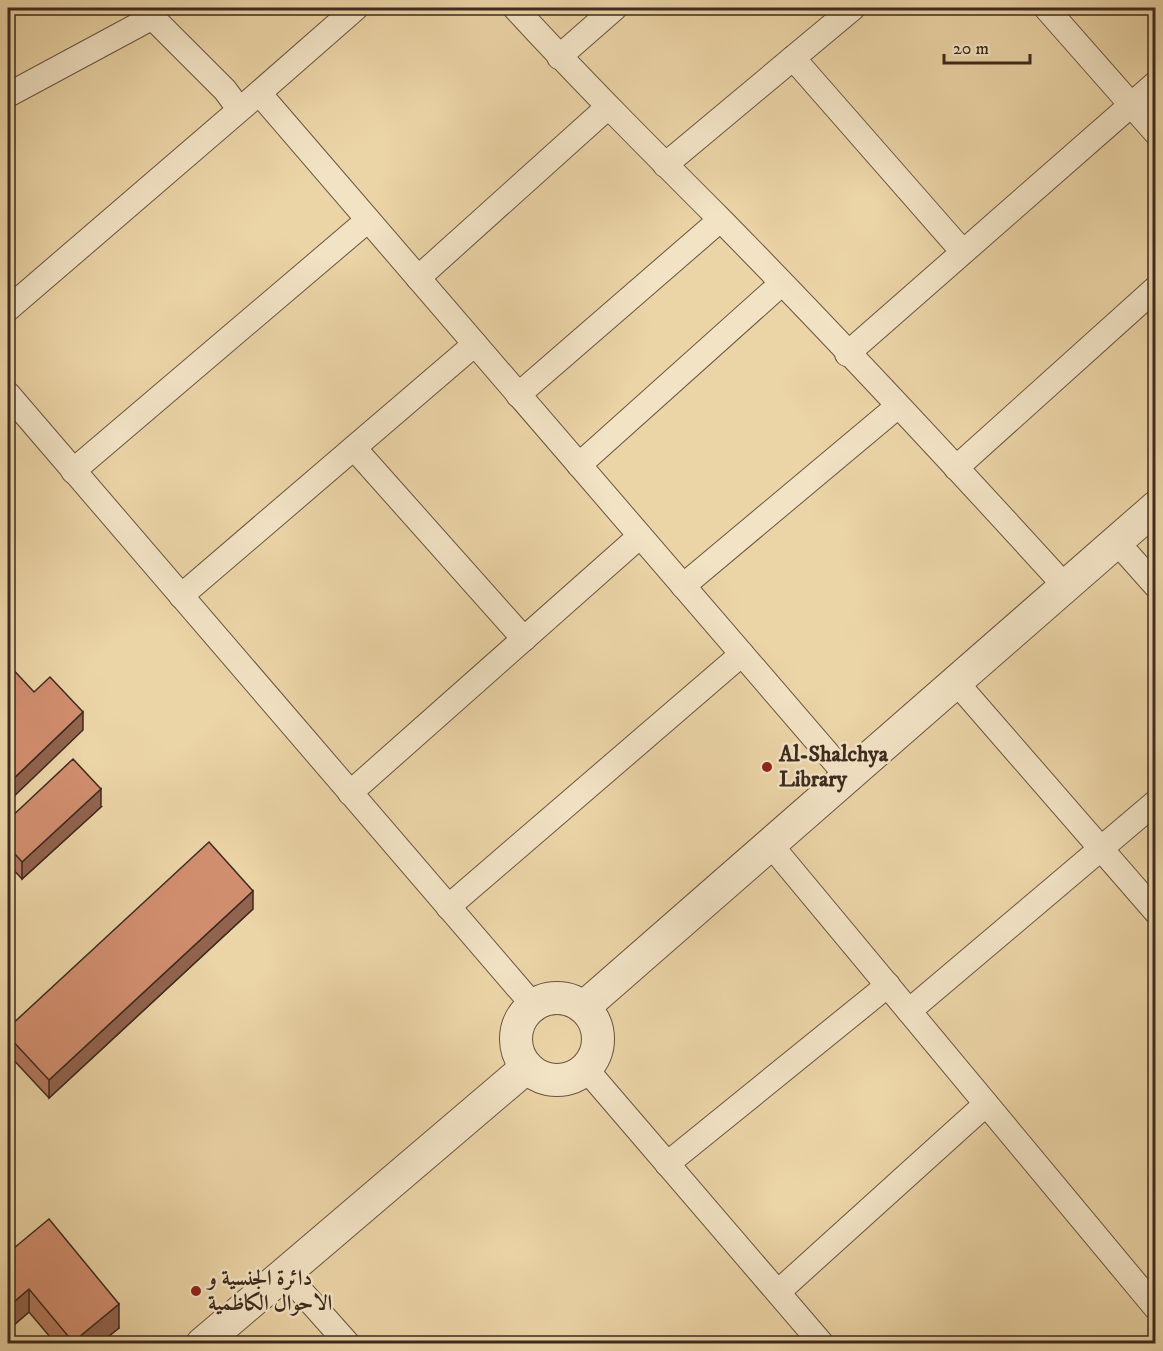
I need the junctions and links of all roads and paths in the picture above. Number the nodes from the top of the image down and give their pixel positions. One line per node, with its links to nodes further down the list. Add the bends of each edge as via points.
1 (356, 8): 10 (street)
2 (514, 8): 7 (street)
3 (615, 8): 7 (street)
4 (853, 8): 8 (street)
5 (1046, 8): 12 (street)
6 (148, 12): 11 (street); 14 (street)
7 (559, 57): 13 (street)
8 (792, 58): 16 (street); 19 (street)
9 (1155, 82): 12 (street)
10 (259, 93): 14 (street); 17 (street)
11 (8, 95)
12 (1131, 104): 15 (street); 19 (street)
13 (608, 107): 16 (street); 20 (street)
14 (239, 108): 23 (street)
15 (1155, 133)
16 (665, 165): 18 (street)
17 (368, 220): 20 (street); 32 (street)
18 (720, 220): 21 (street); 27 (street)
19 (963, 252): 25 (street)
20 (418, 278): 24 (street)
21 (781, 284): 25 (street); 30 (street)
22 (1155, 288): 31 (street)
23 (8, 309)
24 (475, 344): 27 (street); 29 (street)
25 (847, 354): 28 (street)
26 (8, 394): 32 (street)
27 (518, 394): 30 (street)
28 (898, 406): 31 (street); 36 (street)
29 (354, 448): 39 (street); 40 (street)
30 (579, 465): 34 (street)
31 (956, 468): 37 (street)
32 (73, 471): 39 (street)
33 (1155, 507): 35 (street)
34 (640, 536): 36 (street); 40 (street)
35 (1116, 542): 37 (street); 38 (street)
36 (683, 586): 41 (street)
37 (1065, 586): 42 (street)
38 (1155, 586)
39 (181, 596): 44 (street)
40 (524, 639): 44 (street)
41 (742, 654): 43 (street); 48 (street)
42 (956, 682): 43 (street); 47 (street)
43 (847, 776): 46 (street)
44 (350, 793): 48 (street)
45 (1155, 802): 47 (street)
46 (770, 844): 50 (street); 52 (street)
47 (1100, 848): 49 (street); 53 (street)
48 (448, 907): 51 (street)
49 (1155, 912)
50 (888, 985): 53 (street); 57 (street)
51 (533, 1005): 52 (street, via 555,998 570,999); 54 (street, via 522,1017 517,1031 519,1054)
52 (584, 1007): 55 (street, via 593,1017 599,1038 597,1052)
53 (909, 1011): 56 (street)
54 (527, 1067): 55 (street, via 537,1075 556,1080 568,1079); 58 (street)
55 (586, 1069): 57 (street)
56 (986, 1104): 59 (street); 60 (street)
57 (668, 1164): 59 (street)
58 (285, 1274): 61 (street); 62 (street)
59 (778, 1292): 63 (street)
60 (1155, 1308)
61 (202, 1344)
62 (348, 1344)
63 (822, 1344)

